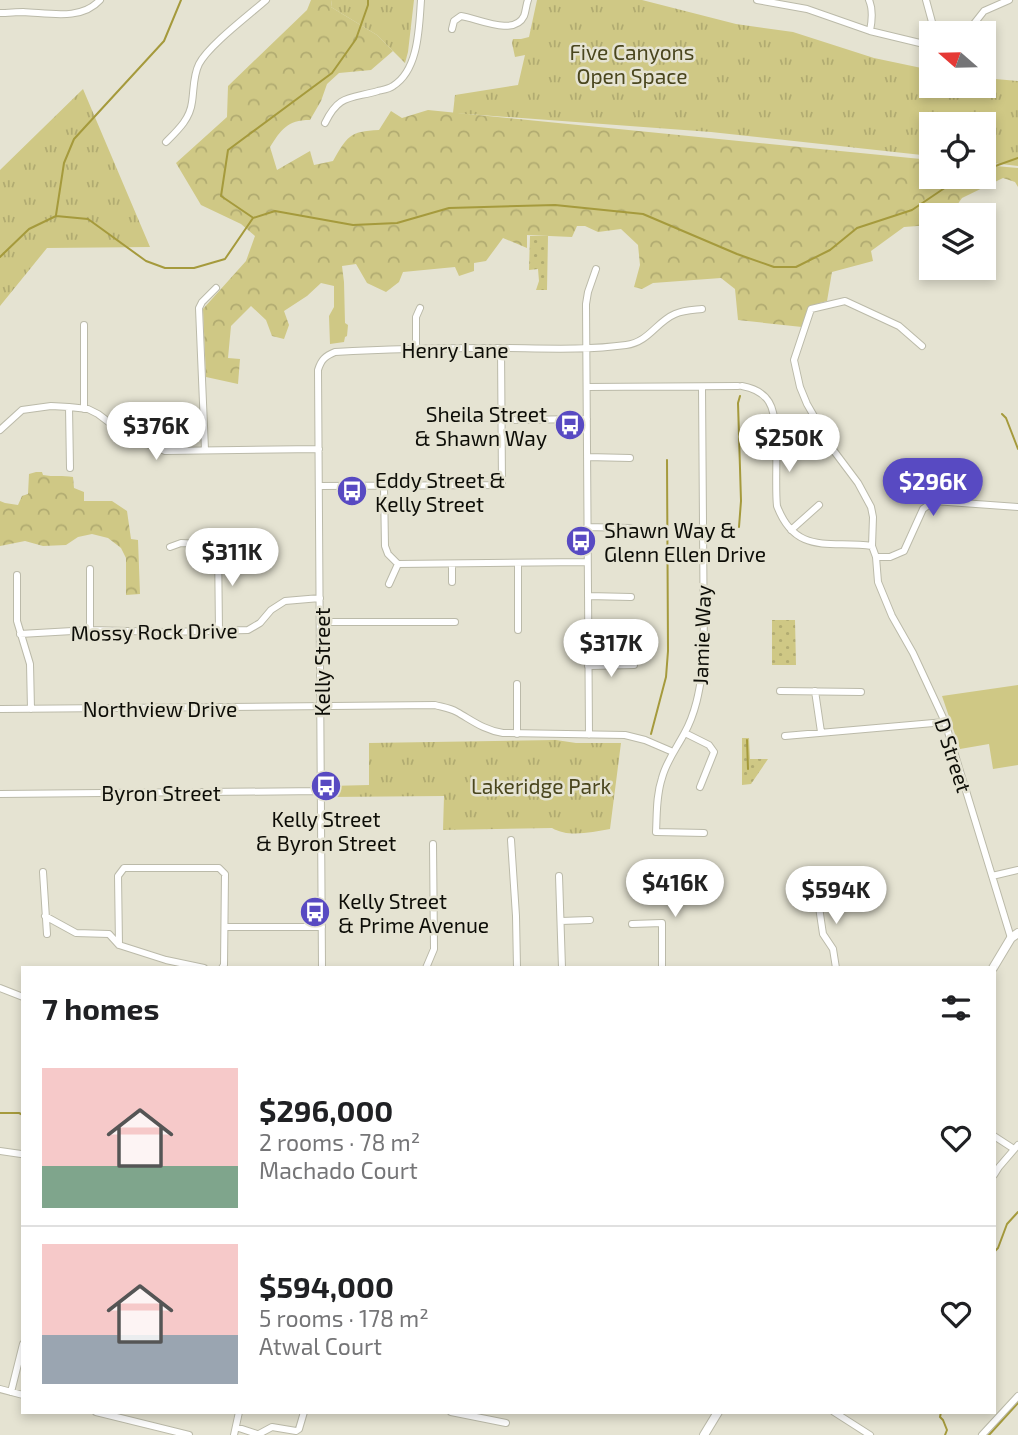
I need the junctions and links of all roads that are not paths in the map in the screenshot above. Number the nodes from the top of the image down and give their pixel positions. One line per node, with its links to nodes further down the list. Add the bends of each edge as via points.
1 (100, 0): 12 (street, via 80,12 63,15)
2 (266, 0): 19 (street, via 207,52 194,77 186,121)
3 (421, 0): 18 (street, via 412,62 404,76 393,87 343,99)
4 (528, 0): 15 (street, via 524,16 513,25 461,16)
5 (757, 0): 11 (street)
6 (808, 0): 11 (street)
7 (869, 0): 16 (street)
8 (926, 0): 13 (street)
9 (1009, 0): 10 (street)
10 (994, 3): 14 (street)
11 (807, 9): 16 (street)
12 (0, 13)
13 (931, 21)
14 (976, 21)
15 (452, 29)
16 (870, 31): 17 (street)
17 (919, 43)
18 (325, 124)
19 (166, 142)
20 (596, 269): 28 (street, via 587,292)
21 (216, 288): 38 (street, via 199,308)
22 (421, 308): 26 (street, via 416,317)
23 (702, 309): 28 (street, Henry Lane, via 675,314 633,344)
24 (84, 325): 33 (street)
25 (922, 346): 52 (street, via 899,326 845,301 811,309 794,360 807,404 867,498 873,517)
26 (416, 348): 27 (street, Henry Lane); 29 (street, Henry Lane, via 335,352)
27 (501, 348): 28 (street, Henry Lane); 35 (street)
28 (587, 348): 30 (street)
29 (324, 358): 37 (street, Kelly Street, via 318,370)
30 (587, 387): 31 (street); 34 (street)
31 (702, 387): 48 (street, via 753,388 766,397 774,412 777,506); 81 (street, Jamie Way, via 704,661 698,701)
32 (69, 407): 33 (street); 36 (street, via 22,410); 41 (street)
33 (84, 409): 38 (street, via 155,448)
34 (587, 419): 35 (street); 39 (street)
35 (501, 421): 43 (street, via 502,485)
36 (0, 430)
37 (320, 449): 38 (street); 42 (street, Kelly Street)
38 (205, 450)
39 (587, 457): 40 (street); 46 (street)
40 (629, 458)
41 (70, 468)
42 (320, 485): 43 (street); 64 (street, Kelly Street)
43 (384, 486): 56 (street, via 385,546)
44 (819, 505): 48 (street)
45 (1018, 507): 53 (street, via 934,501 923,509 904,551)
46 (587, 527): 47 (street); 54 (street)
47 (630, 528)
48 (791, 530): 52 (street, via 816,543)
49 (246, 543): 50 (street)
50 (218, 545): 51 (street, via 181,543); 69 (street)
51 (170, 547)
52 (872, 547): 53 (street, D Street)
53 (876, 557): 80 (street, D Street, via 878,582 892,616)
54 (587, 562): 55 (street); 62 (street)
55 (517, 563): 57 (street); 68 (street)
56 (398, 564): 57 (street); 61 (street)
57 (452, 564): 60 (street)
58 (90, 569): 67 (street)
59 (17, 575): 70 (street)
60 (452, 582)
61 (389, 584)
62 (588, 596): 63 (street); 72 (street)
63 (631, 597)
64 (320, 598): 65 (street, Kelly Street); 69 (street, Mossy Rock Drive, via 285,601 248,630)
65 (320, 622): 66 (street); 77 (street, Kelly Street)
66 (455, 622)
67 (90, 630): 69 (street, Mossy Rock Drive); 70 (street, Mossy Rock Drive)
68 (519, 630)
69 (219, 631)
70 (20, 634): 79 (street, via 30,664)
71 (634, 665): 72 (street)
72 (588, 666): 84 (street)
73 (517, 684): 83 (street)
74 (780, 691): 75 (street)
75 (815, 691): 76 (street); 82 (street)
76 (861, 692)
77 (321, 706): 79 (street, Northview Drive); 83 (street, Northview Drive, via 435,705 454,710 490,731); 88 (street, Kelly Street)
78 (0, 709): 79 (street, Northview Drive)
79 (30, 709)
80 (945, 722): 82 (street); 96 (street, D Street)
81 (685, 733): 86 (street, Jamie Way); 87 (street, via 714,752)
82 (821, 733): 85 (street)
83 (517, 734): 84 (street, Northview Drive)
84 (589, 735): 86 (street, Northview Drive, via 625,735)
85 (785, 736)
86 (673, 752): 90 (street, Jamie Way, via 657,794 656,832)
87 (700, 786)
88 (321, 791): 89 (street, Byron Street); 103 (street, Kelly Street)
89 (0, 794)
90 (704, 833)
91 (512, 840): 111 (street)
92 (433, 844): 110 (street, via 434,949)
93 (1018, 870): 96 (street)
94 (43, 873): 98 (street)
95 (559, 876): 99 (street)
96 (992, 876): 105 (street, D Street)
97 (816, 887): 114 (street, via 823,934)
98 (45, 916): 104 (street); 106 (street, via 76,933 109,934)
99 (561, 920): 100 (street); 112 (street)
100 (590, 920)
101 (632, 925): 113 (street, via 662,923)
102 (226, 926): 103 (street); 106 (street, via 225,874 219,868 124,868 118,876); 108 (street)
103 (322, 927): 109 (street, Kelly Street)
104 (47, 934)
105 (1015, 936): 115 (main road, D Street)
106 (118, 945): 107 (street)
107 (194, 966)
108 (223, 966)
109 (322, 966)
110 (427, 966)
111 (517, 966)
112 (562, 966)
113 (662, 966)
114 (836, 966)
115 (993, 966)
116 (0, 988): 117 (street)
117 (21, 996)
118 (996, 1137): 119 (street)
119 (1016, 1147): 122 (street)
120 (0, 1151): 121 (street)
121 (21, 1154)
122 (996, 1172)
123 (21, 1352): 125 (street)
124 (0, 1389): 125 (street)
125 (11, 1392): 126 (street)
126 (21, 1394)
127 (1018, 1396): 141 (street)
128 (104, 1414): 137 (street)
129 (239, 1414): 135 (street)
130 (303, 1414): 136 (street, via 296,1431 272,1427)
131 (461, 1414): 134 (street)
132 (717, 1414): 139 (main road)
133 (837, 1414): 140 (street)
134 (506, 1423)
135 (236, 1427): 136 (street); 138 (street)
136 (260, 1434)
137 (189, 1435)
138 (234, 1435)
139 (704, 1435)
140 (870, 1435)
141 (982, 1435)

